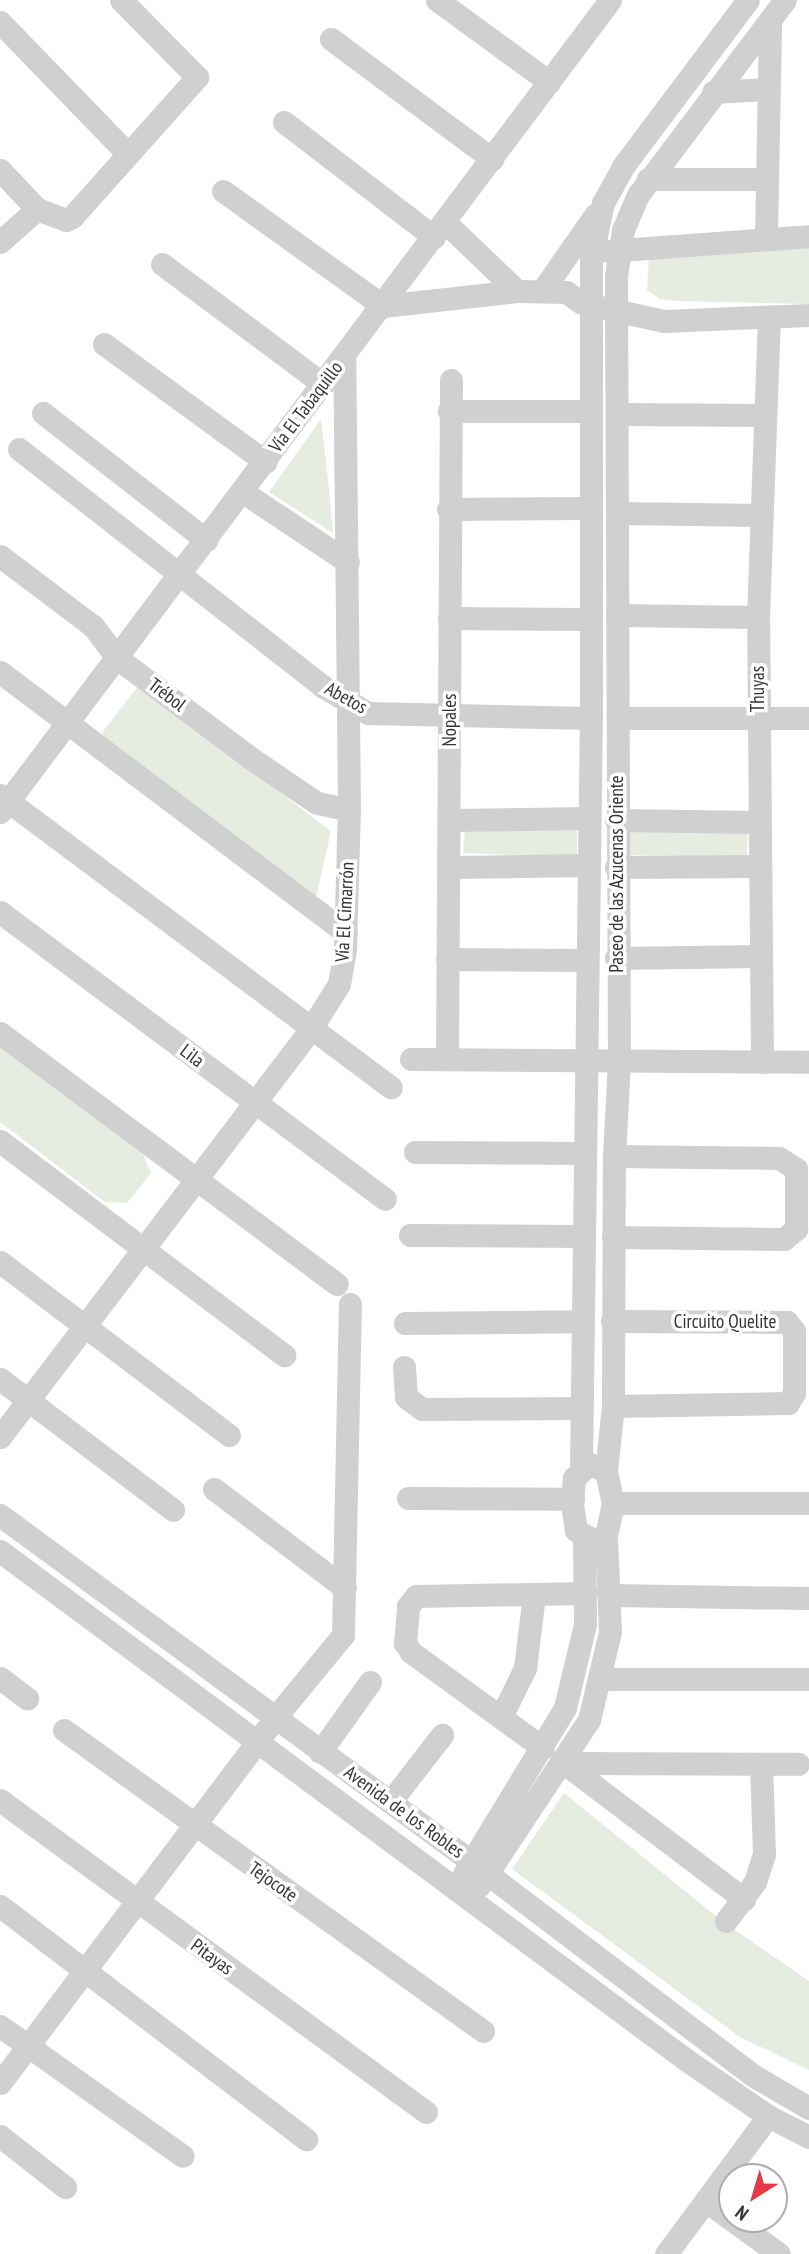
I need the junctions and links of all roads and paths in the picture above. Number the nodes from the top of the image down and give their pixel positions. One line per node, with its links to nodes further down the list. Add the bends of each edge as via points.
1 (121, 0): 13 (street, via 197,77)
2 (436, 0): 9 (street)
3 (748, 0): 19 (street, via 624,165)
4 (785, 0): 6 (street, Paseo de las Azucenas Oriente)
5 (602, 3): 9 (street, Vía El Tabaquillo)
6 (770, 21): 10 (street); 11 (street, Paseo de las Azucenas Oriente)
7 (0, 22): 13 (street)
8 (331, 39): 14 (street)
9 (550, 82): 14 (street, Vía El Tabaquillo)
10 (768, 89): 11 (street); 17 (street)
11 (713, 92): 16 (street, Paseo de las Azucenas Oriente)
12 (284, 122): 21 (street)
13 (127, 152): 20 (street, via 72,217 66,220)
14 (492, 159): 21 (street, Vía El Tabaquillo)
15 (0, 170): 20 (street)
16 (648, 179): 17 (street); 25 (street, Paseo de las Azucenas Oriente, via 629,211)
17 (767, 179): 22 (street)
18 (223, 191): 32 (street)
19 (603, 203): 27 (street); 29 (street)
20 (37, 208): 24 (street)
21 (440, 230): 28 (street); 32 (street, Vía El Tabaquillo)
22 (766, 236): 23 (street); 25 (street)
23 (809, 236)
24 (0, 242)
25 (620, 247): 27 (street); 33 (street, Paseo de las Azucenas Oriente)
26 (162, 264): 39 (street)
27 (591, 268): 30 (street); 31 (street, Paseo de las Azucenas Oriente)
28 (517, 291): 29 (street); 32 (street)
29 (542, 291): 30 (street)
30 (566, 292): 31 (street)
31 (591, 305): 33 (street); 41 (street, Paseo de las Azucenas Oriente)
32 (383, 306): 37 (street, Vía El Tabaquillo)
33 (616, 311): 35 (street, via 664,321); 43 (street, Paseo de las Azucenas Oriente)
34 (809, 315): 35 (street)
35 (769, 316): 44 (street, Thuyas)
36 (104, 344): 46 (street)
37 (344, 356): 39 (street, Vía El Tabaquillo); 54 (street, Vía El Cimarrón)
38 (451, 380): 40 (street, Nopales)
39 (323, 384): 46 (street, Vía El Tabaquillo)
40 (449, 411): 41 (street); 49 (street, Nopales)
41 (589, 411): 48 (street, Paseo de las Azucenas Oriente)
42 (43, 413): 52 (street)
43 (619, 414): 44 (street); 50 (street, Paseo de las Azucenas Oriente)
44 (763, 415): 51 (street, Thuyas)
45 (19, 449): 55 (street, Abetos)
46 (265, 462): 47 (street, Vía El Tabaquillo)
47 (243, 492): 52 (street, Vía El Tabaquillo); 54 (street)
48 (589, 508): 49 (street); 59 (street, Paseo de las Azucenas Oriente)
49 (448, 509): 58 (street, Nopales)
50 (619, 513): 51 (street); 56 (street, Paseo de las Azucenas Oriente)
51 (761, 515): 57 (street, Thuyas)
52 (206, 540): 55 (street, Vía El Tabaquillo)
53 (0, 556): 60 (street, Trébol, via 93,626)
54 (348, 562): 62 (street, Vía El Cimarrón)
55 (180, 574): 60 (street, Vía El Tabaquillo); 62 (street, Abetos)
56 (617, 615): 57 (street); 66 (street, Paseo de las Azucenas Oriente)
57 (758, 617): 63 (street, Thuyas)
58 (449, 618): 59 (street); 64 (street, Nopales)
59 (589, 619): 65 (street, Paseo de las Azucenas Oriente)
60 (117, 658): 68 (street, Vía El Tabaquillo); 70 (street, Trébol, via 302,794 326,806)
61 (0, 672): 68 (street)
62 (347, 703): 64 (street, Abetos, via 368,713); 70 (street, Vía El Cimarrón)
63 (758, 717): 66 (street); 67 (street); 74 (street, Thuyas)
64 (450, 718): 65 (street, Abetos); 72 (street, Nopales)
65 (591, 718): 71 (street, Paseo de las Azucenas Oriente)
66 (618, 718): 73 (street, Paseo de las Azucenas Oriente)
67 (809, 718)
68 (67, 724): 69 (street, Vía El Tabaquillo); 80 (street)
69 (3, 802): 85 (street)
70 (349, 810): 80 (street, Vía El Cimarrón)
71 (588, 818): 72 (street); 75 (street, Paseo de las Azucenas Oriente)
72 (449, 820): 77 (street, Nopales)
73 (616, 820): 74 (street); 78 (street, Paseo de las Azucenas Oriente)
74 (758, 822): 76 (street, Thuyas)
75 (588, 865): 77 (street); 84 (street, Paseo de las Azucenas Oriente)
76 (759, 866): 78 (street); 81 (street, Thuyas)
77 (449, 867): 83 (street, Nopales)
78 (616, 867): 82 (street, Paseo de las Azucenas Oriente)
79 (0, 912): 94 (street, Lila)
80 (346, 933): 85 (street, Vía El Cimarrón, via 339,984)
81 (759, 956): 82 (street); 90 (street, Thuyas)
82 (616, 958): 89 (street, Paseo de las Azucenas Oriente)
83 (447, 959): 84 (street); 88 (street, Nopales)
84 (586, 960): 92 (street, Paseo de las Azucenas Oriente)
85 (310, 1030): 93 (street); 94 (street, Vía El Cimarrón)
86 (0, 1033): 99 (street)
87 (411, 1059): 88 (street)
88 (447, 1059): 92 (street)
89 (619, 1062): 90 (street); 92 (street); 98 (street, Paseo de las Azucenas Oriente)
90 (762, 1062): 91 (street)
91 (809, 1062)
92 (583, 1063): 97 (street, Paseo de las Azucenas Oriente)
93 (391, 1087)
94 (254, 1102): 99 (street, Vía El Cimarrón); 100 (street, Lila)
95 (0, 1141): 104 (street)
96 (415, 1153): 97 (street)
97 (584, 1153): 102 (street, Paseo de las Azucenas Oriente)
98 (614, 1156): 103 (street, Paseo de las Azucenas Oriente); 103 (street, via 779,1158 796,1169 796,1229 783,1239)
99 (195, 1181): 104 (street, Vía El Cimarrón); 106 (street)
100 (385, 1199)
101 (410, 1235): 102 (street)
102 (584, 1236): 108 (street, Paseo de las Azucenas Oriente)
103 (613, 1237): 109 (street, Paseo de las Azucenas Oriente)
104 (144, 1248): 111 (street, Vía El Cimarrón); 112 (street)
105 (0, 1262): 111 (street)
106 (337, 1284)
107 (350, 1304): 131 (street, via 357,1329)
108 (583, 1321): 110 (street); 117 (street, Paseo de las Azucenas Oriente)
109 (612, 1321): 116 (street, Paseo de las Azucenas Oriente); 116 (street, Circuito Quelite, via 787,1322 794,1344 794,1393 788,1404)
110 (405, 1323)
111 (84, 1325): 115 (street, Vía El Cimarrón); 118 (street)
112 (284, 1355)
113 (404, 1367): 117 (street, via 406,1397 422,1409)
114 (0, 1379): 115 (street)
115 (28, 1401): 119 (street, Vía El Cimarrón); 127 (street)
116 (613, 1406): 121 (street, Paseo de las Azucenas Oriente)
117 (581, 1408): 120 (street, Paseo de las Azucenas Oriente)
118 (229, 1435)
119 (0, 1437)
120 (581, 1467): 121 (street, via 599,1465); 124 (street, Paseo de las Azucenas Oriente, via 574,1478)
121 (606, 1471): 125 (street, Paseo de las Azucenas Oriente)
122 (214, 1489): 131 (street)
123 (408, 1498): 124 (street)
124 (573, 1499): 129 (street, via 576,1530)
125 (613, 1503): 126 (street); 129 (street)
126 (809, 1503)
127 (173, 1510)
128 (0, 1515): 143 (street, Avenida de los Robles)
129 (595, 1537): 132 (street); 134 (street)
130 (0, 1551): 147 (street, Avenida de los Robles)
131 (345, 1588): 143 (street, via 343,1635)
132 (586, 1593): 133 (street); 141 (street, via 581,1649)
133 (534, 1595): 142 (street, via 525,1668); 142 (street, via 416,1596 408,1606 405,1643 411,1652)
134 (611, 1595): 135 (street); 137 (street)
135 (809, 1598)
136 (0, 1678): 140 (street)
137 (602, 1679): 138 (street); 144 (street)
138 (809, 1679)
139 (370, 1682): 149 (street)
140 (27, 1698)
141 (565, 1708): 144 (street); 148 (street)
142 (501, 1717): 148 (street)
143 (274, 1719): 147 (street); 149 (street, Avenida de los Robles)
144 (589, 1720): 150 (street)
145 (64, 1730): 155 (street, Tejocote)
146 (442, 1735): 154 (street)
147 (256, 1744): 155 (street); 157 (street, Avenida de los Robles)
148 (543, 1748): 156 (street)
149 (320, 1752): 154 (street, Avenida de los Robles)
150 (564, 1763): 151 (street); 156 (street); 158 (street)
151 (761, 1764): 152 (street); 158 (street, via 764,1854)
152 (798, 1764)
153 (0, 1800): 159 (street, Pitayas)
154 (390, 1802): 156 (street, Avenida de los Robles)
155 (193, 1826): 159 (street); 164 (street, Tejocote)
156 (480, 1868): 157 (street); 167 (street, Avenida de los Robles, via 754,2076)
157 (461, 1895): 169 (street, Avenida de los Robles)
158 (744, 1899): 161 (street)
159 (136, 1902): 162 (street); 168 (street, Pitayas)
160 (0, 1906): 162 (street)
161 (726, 1921)
162 (86, 1969): 165 (street); 172 (street)
163 (0, 2026): 165 (street)
164 (483, 2031)
165 (29, 2047): 166 (street); 173 (street)
166 (0, 2083)
167 (809, 2108)
168 (426, 2112)
169 (768, 2116): 171 (street, Avenida de los Robles); 175 (street)
170 (0, 2136): 174 (street)
171 (809, 2137)
172 (306, 2139)
173 (183, 2156)
174 (65, 2187)
175 (706, 2201): 176 (street); 177 (street)
176 (666, 2254)
177 (779, 2254)

